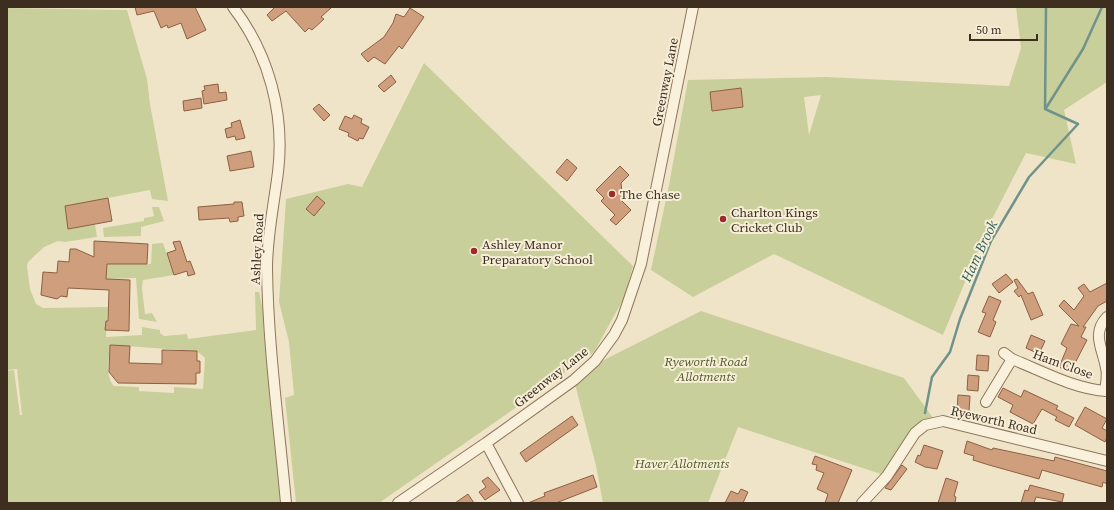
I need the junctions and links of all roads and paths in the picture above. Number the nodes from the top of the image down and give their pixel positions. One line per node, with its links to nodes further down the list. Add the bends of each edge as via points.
1 (233, 7): 8 (street, Ashley Road, via 250,30 263,56 271,85 278,130 279,158 268,235 267,268)
2 (694, 7): 6 (street, Greenway Lane, via 641,264 622,320 605,349 584,370)
3 (1107, 317): 4 (street, Ham Close, via 1100,326 1098,335 1098,343 1107,369)
4 (1106, 391): 5 (street, Ham Close, via 1072,384 1008,356)
5 (986, 402)
6 (486, 443): 9 (street, Greenway Lane); 10 (street)
7 (1107, 461): 11 (street, Ryeworth Road, via 943,421 936,422 925,425 915,433 886,476)
8 (286, 503)
9 (398, 503)
10 (518, 503)
11 (862, 503)

